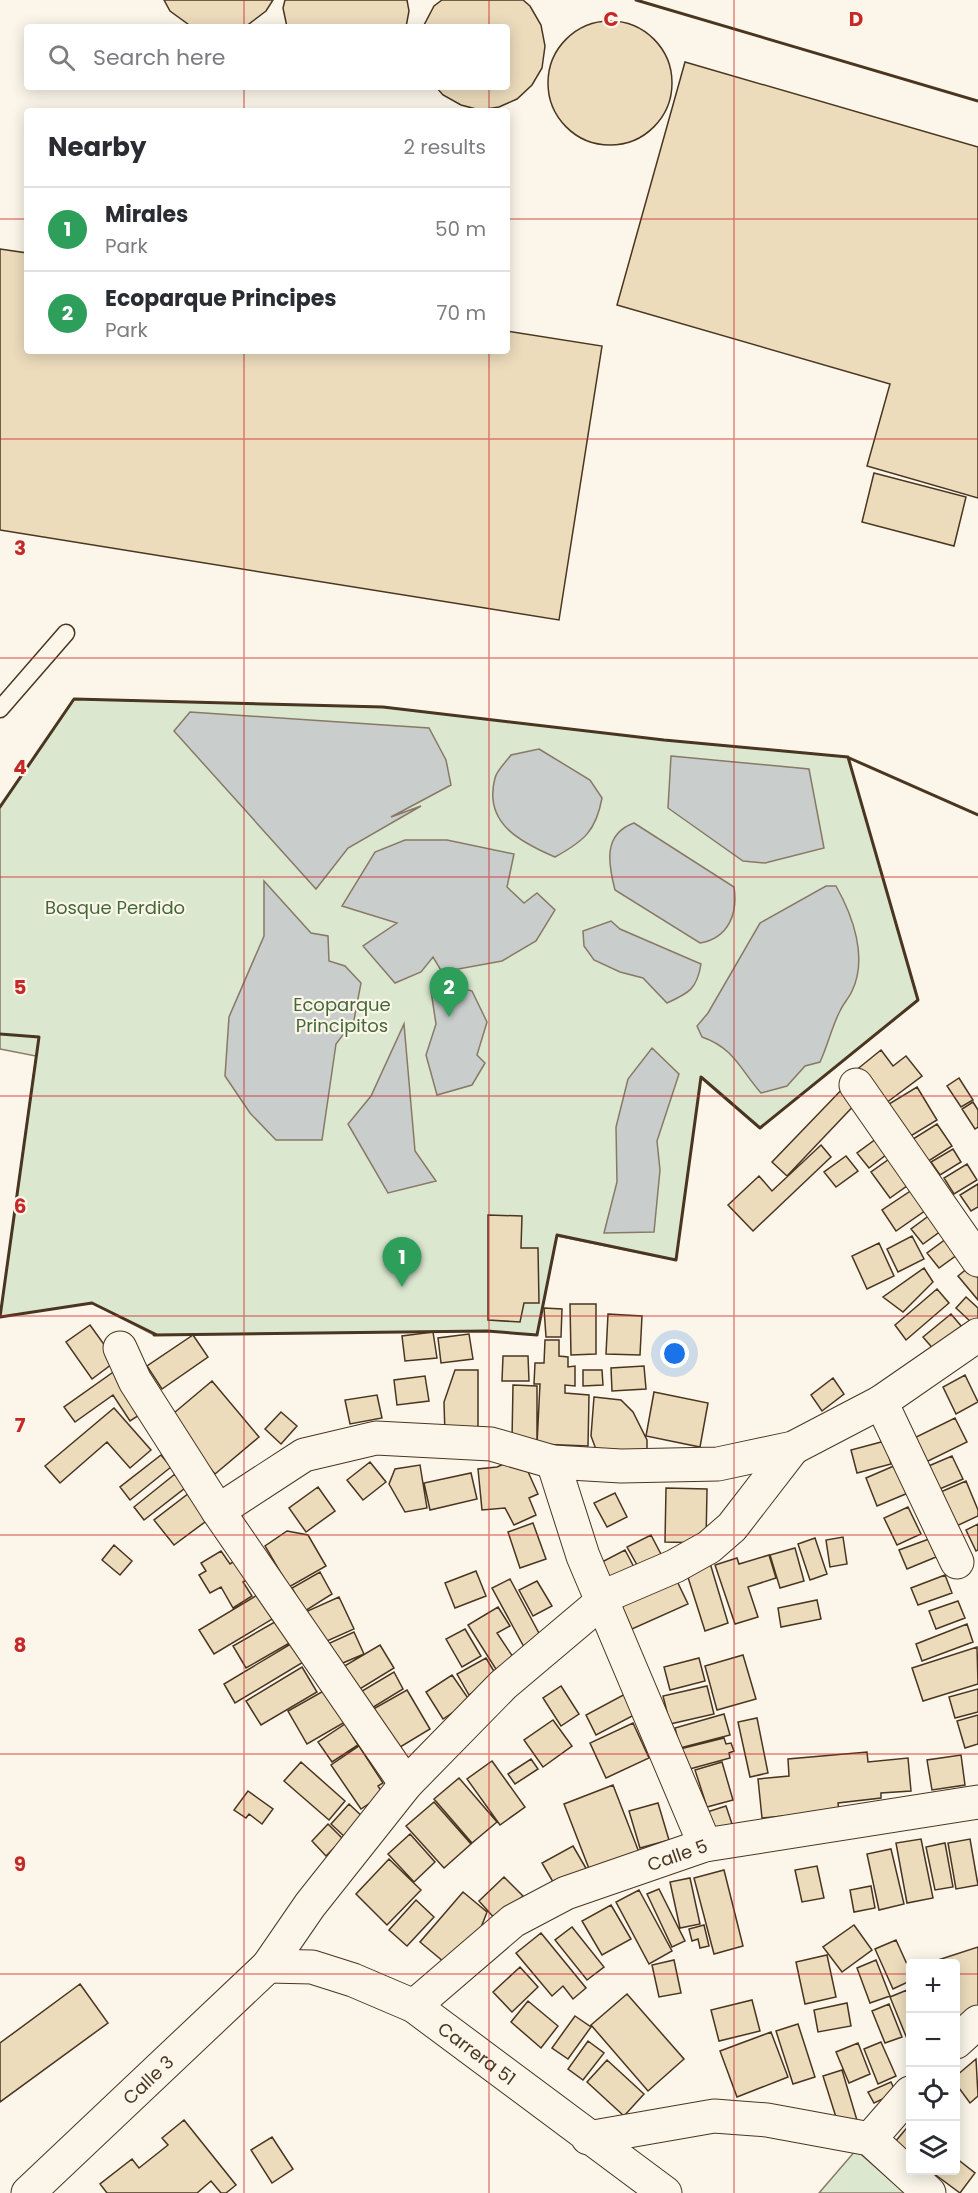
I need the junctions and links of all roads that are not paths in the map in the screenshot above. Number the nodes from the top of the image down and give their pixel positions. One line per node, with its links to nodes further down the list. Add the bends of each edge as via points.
1 (66, 633): 2 (lane)
2 (0, 709)
3 (856, 1085): 4 (street)
4 (978, 1260)
5 (978, 1335): 7 (street)
6 (120, 1348): 10 (street, via 135,1381)
7 (881, 1402): 8 (street); 11 (street)
8 (793, 1448): 9 (street, via 718,1464 621,1466); 12 (street, Calle 3, via 732,1527 709,1547)
9 (553, 1462): 10 (street, via 491,1443 375,1438 304,1455); 12 (street, via 580,1547)
10 (218, 1511): 13 (street)
11 (957, 1562)
12 (603, 1600): 13 (street, Calle 3, via 503,1685); 15 (street)
13 (406, 1784): 16 (street, Calle 3, via 310,1905)
14 (978, 1802): 15 (street, Calle 5)
15 (705, 1845): 17 (street, Calle 5, via 566,1893 513,1921)
16 (268, 1966): 17 (street, Carrera 51, via 312,1967); 23 (street, Calle 3)
17 (414, 2006): 21 (street, Carrera 51)
18 (978, 2022): 19 (street)
19 (960, 2038)
20 (906, 2098): 22 (street)
21 (588, 2138): 22 (street, via 714,2116 767,2120); 24 (street, Carrera 51)
22 (870, 2139): 25 (street)
23 (28, 2193)
24 (665, 2193)
25 (929, 2193)

